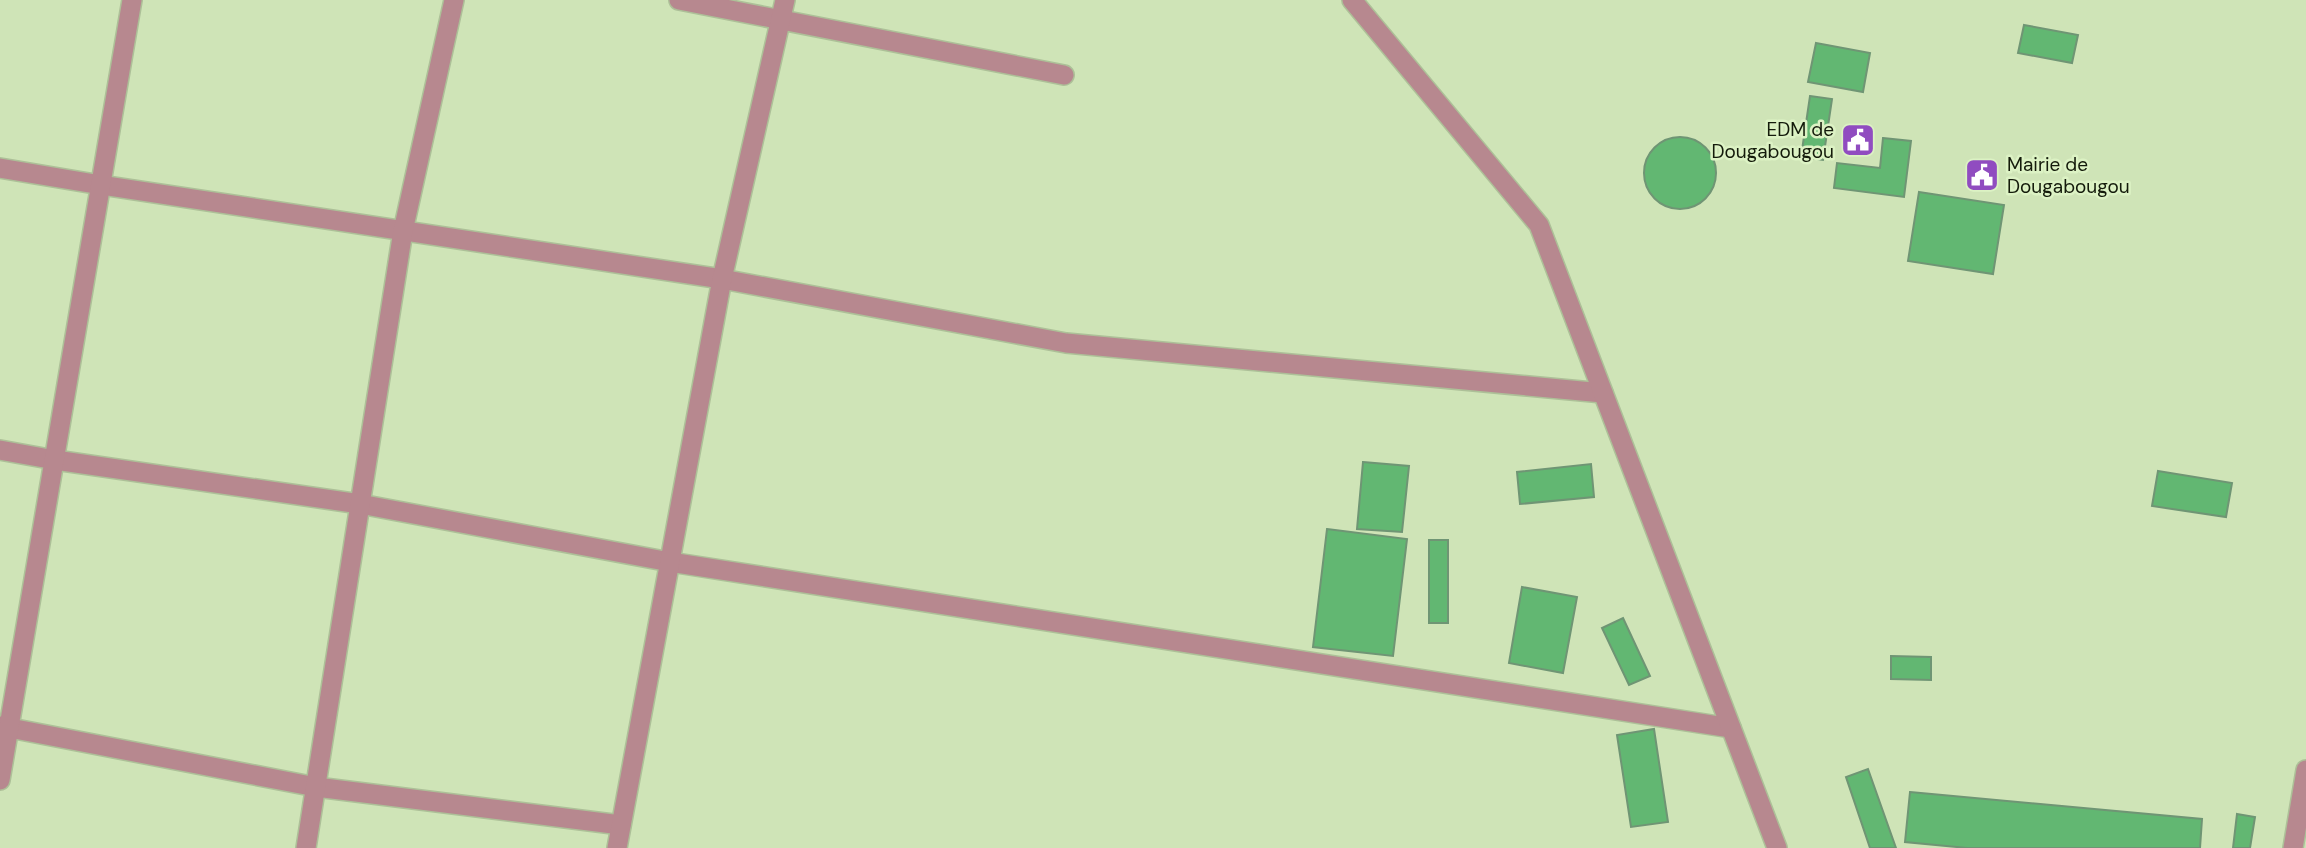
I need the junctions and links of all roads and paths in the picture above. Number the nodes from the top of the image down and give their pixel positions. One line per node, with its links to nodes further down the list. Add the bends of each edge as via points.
1 (132, 0): 8 (street)
2 (454, 0): 9 (street)
3 (679, 0): 5 (street)
4 (1352, 0): 11 (street, via 1539,225)
5 (783, 10): 6 (street); 10 (street)
6 (1064, 75)
7 (0, 168): 8 (street)
8 (101, 185): 9 (street); 13 (street)
9 (402, 231): 10 (street); 14 (street)
10 (722, 279): 11 (street, via 1066,343); 15 (street)
11 (1603, 393): 17 (street)
12 (0, 450): 13 (street)
13 (55, 460): 14 (street); 16 (street)
14 (360, 504): 15 (street); 20 (street)
15 (670, 562): 17 (street); 21 (street)
16 (4, 727): 19 (street); 20 (street)
17 (1731, 728): 24 (street)
18 (2306, 770): 25 (street)
19 (0, 779)
20 (316, 787): 21 (street); 22 (street)
21 (621, 825): 23 (street)
22 (306, 848)
23 (617, 848)
24 (1777, 848)
25 (2293, 848)

